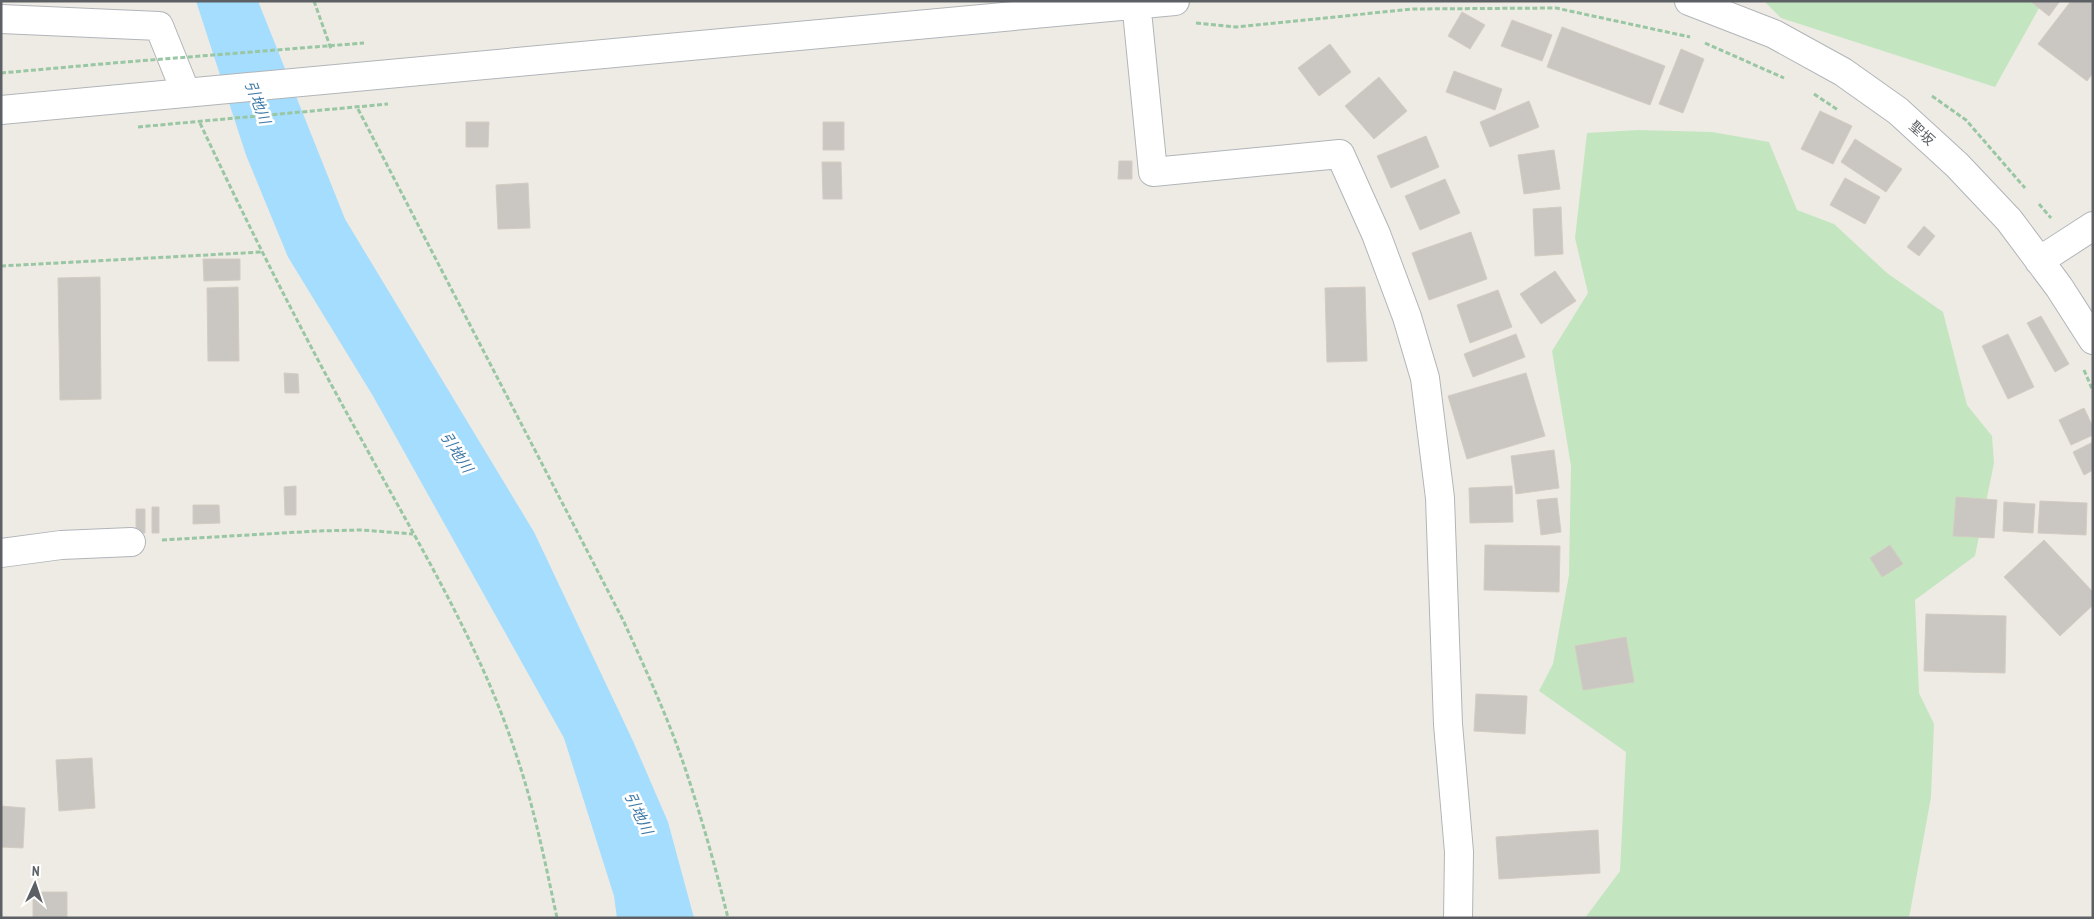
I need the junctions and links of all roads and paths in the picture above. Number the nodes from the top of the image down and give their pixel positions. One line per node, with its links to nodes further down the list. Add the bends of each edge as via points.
1 (314, 1): 11 (path)
2 (1175, 1): 4 (street)
3 (1689, 1): 21 (street, 聖坂, via 1774,34 1843,72 1898,111 1957,164 2009,220)
4 (1136, 3): 11 (street); 30 (street, via 1154,172 1340,154 1376,234 1407,317 1424,378 1440,498 1448,724 1459,852)
5 (1, 19): 13 (street, via 159,26)
6 (1192, 23): 7 (path, via 1236,27 1413,9 1556,8)
7 (1691, 37)
8 (1700, 41): 12 (path)
9 (364, 42): 10 (path, bridge)
10 (1, 73)
11 (342, 78): 13 (street); 29 (path, via 624,620 686,771)
12 (1788, 79)
13 (198, 92): 16 (street); 20 (path)
14 (1812, 93): 17 (path)
15 (388, 104): 18 (path, bridge)
16 (1, 110)
17 (1843, 113)
18 (138, 127)
19 (2093, 226): 21 (street)
20 (262, 252): 22 (path); 25 (path, via 313,353)
21 (2040, 261): 23 (street, 聖坂, via 2059,287)
22 (1, 266)
23 (2087, 352): 24 (path)
24 (2093, 391)
25 (413, 534): 26 (path, via 317,531); 28 (path, via 488,682 515,751 538,829)
26 (131, 542): 27 (street)
27 (1, 552)
28 (557, 918)
29 (728, 918)
30 (1458, 918)

